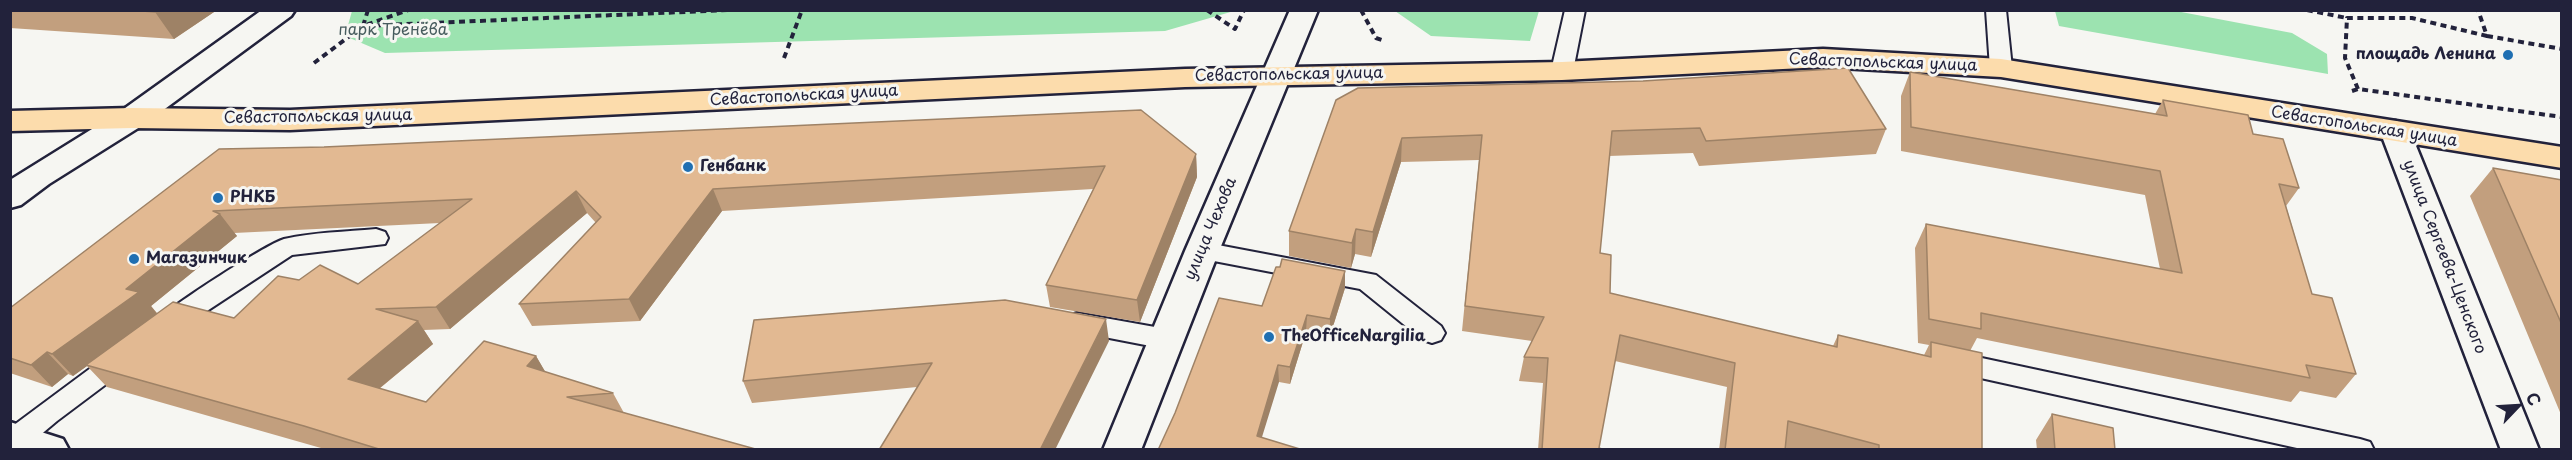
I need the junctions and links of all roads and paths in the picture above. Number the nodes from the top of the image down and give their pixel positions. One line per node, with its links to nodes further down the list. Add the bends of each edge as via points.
1 (281, 10): 25 (main road)
2 (368, 10): 14 (path)
3 (408, 10): 14 (path)
4 (729, 10): 14 (path)
5 (802, 10): 17 (path)
6 (1207, 10): 7 (path, via 1235,29)
7 (1244, 10)
8 (1304, 10): 21 (main road, улица Чехова)
9 (1575, 10): 20 (lane)
10 (1996, 10): 19 (lane)
11 (2307, 10): 13 (path)
12 (2478, 10): 15 (path)
13 (2347, 18): 15 (path, via 2412,18); 22 (path, via 2345,58)
14 (363, 26): 18 (path)
15 (2487, 36): 16 (path)
16 (2562, 49)
17 (784, 58)
18 (314, 63)
19 (2001, 68): 20 (main road, Севастопольская улица, via 1822,58); 27 (main road, Севастопольская улица)
20 (1562, 71): 21 (main road, Севастопольская улица)
21 (1278, 75): 25 (main road, Севастопольская улица, via 290,120); 31 (main road, улица Чехова)
22 (2358, 89): 23 (path); 24 (path)
23 (2348, 92)
24 (2562, 117)
25 (132, 118): 26 (main road, Севастопольская улица); 29 (main road)
26 (10, 121)
27 (2395, 131): 28 (main road, Севастопольская улица); 39 (main road, улица Сергеева-Ценского)
28 (2562, 159)
29 (10, 197)
30 (376, 238): 36 (lane, via 287,247 194,305 47,413)
31 (1202, 250): 33 (lane, via 1367,281); 34 (main road, улица Чехова)
32 (1048, 318): 34 (lane)
33 (1432, 333)
34 (1166, 339): 37 (main road, улица Чехова)
35 (1919, 355): 38 (lane)
36 (25, 442)
37 (1122, 450)
38 (2360, 450)
39 (2520, 450)

